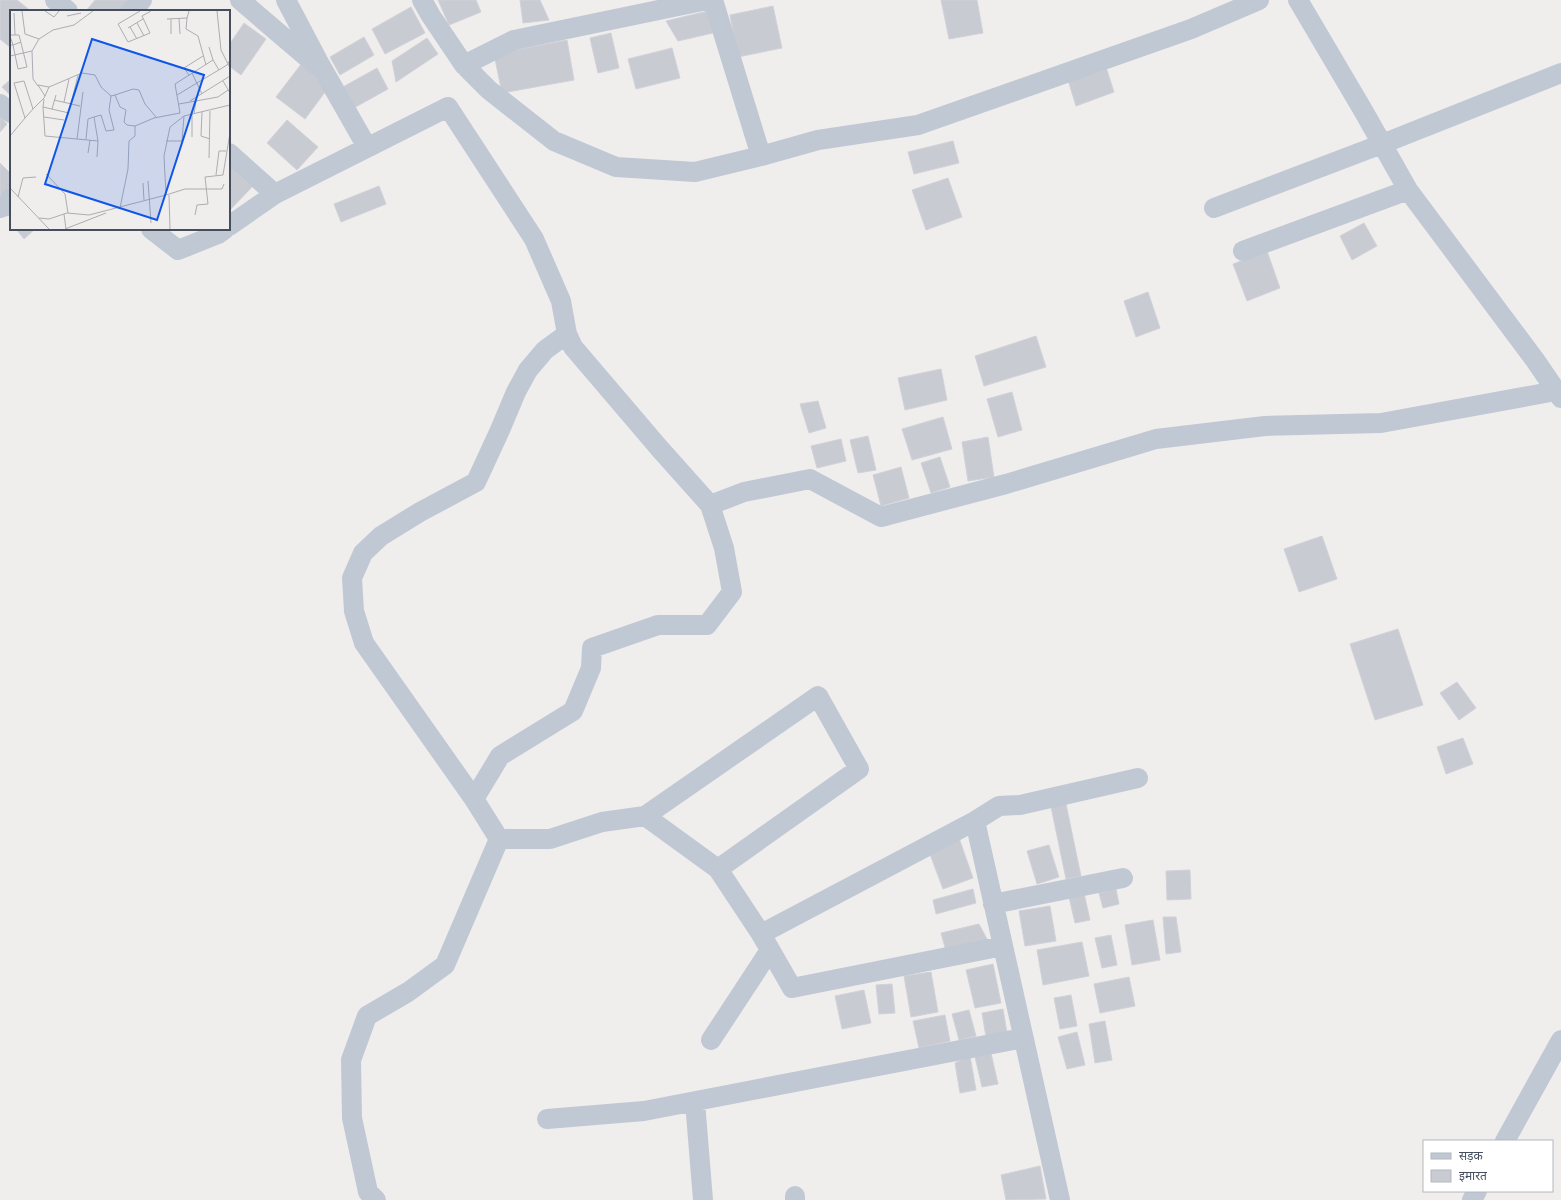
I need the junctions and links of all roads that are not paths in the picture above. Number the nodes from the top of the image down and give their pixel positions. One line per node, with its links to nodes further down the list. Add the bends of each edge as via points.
1 (55, 0): 10 (street)
2 (142, 0): 11 (street)
3 (240, 0): 12 (street)
4 (285, 0): 12 (street); 14 (street)
5 (422, 0): 13 (street)
6 (707, 0): 13 (street, via 514,40)
7 (714, 0): 21 (street)
8 (1259, 0): 21 (street, via 1191,29 918,125 818,140)
9 (1298, 0): 18 (street)
10 (67, 10)
11 (132, 10)
12 (256, 14): 14 (street)
13 (464, 66): 21 (street, via 489,90 554,141 616,167 695,172)
14 (324, 72): 19 (street)
15 (1561, 73): 18 (street)
16 (0, 104): 17 (street)
17 (10, 113)
18 (1382, 144): 22 (street); 26 (street)
19 (367, 147): 23 (street); 31 (street, via 448,107 534,240 560,301)
20 (230, 154): 23 (street)
21 (761, 156)
22 (1408, 190): 30 (street); 32 (street)
23 (275, 194): 27 (street)
24 (10, 200): 25 (street, via 6,206)
25 (0, 208)
26 (1214, 208)
27 (230, 225)
28 (152, 230): 29 (street, via 178,250)
29 (224, 230)
30 (1243, 251)
31 (567, 334): 33 (street, via 573,347); 35 (street, via 546,350 528,370 476,482 381,536 363,553 352,578 354,611 364,643)
32 (1559, 394): 33 (street, via 1381,423 1265,426 1156,439 1006,484 881,517 810,479 744,492)
33 (710, 505): 35 (street, via 724,548 732,592 707,625 658,625 592,648 591,668 573,711 500,756)
34 (1138, 778): 37 (street, via 1020,805 999,806)
35 (474, 799): 38 (street)
36 (645, 816): 38 (street, via 602,822 550,839); 39 (street); 39 (street, via 818,696 859,769)
37 (975, 821): 41 (street); 42 (street)
38 (499, 840): 50 (street, via 445,966 408,992 366,1016 350,1060 352,1118 368,1192)
39 (718, 869): 42 (street)
40 (1123, 878): 41 (street)
41 (994, 904): 43 (street)
42 (766, 942): 43 (street, via 792,988); 45 (street)
43 (1003, 946): 44 (street)
44 (1023, 1038): 47 (street); 52 (street)
45 (711, 1040)
46 (1561, 1040): 49 (street)
47 (695, 1102): 48 (street, via 644,1111); 51 (street)
48 (547, 1119)
49 (1506, 1140)
50 (376, 1200)
51 (703, 1200)
52 (1060, 1200)

